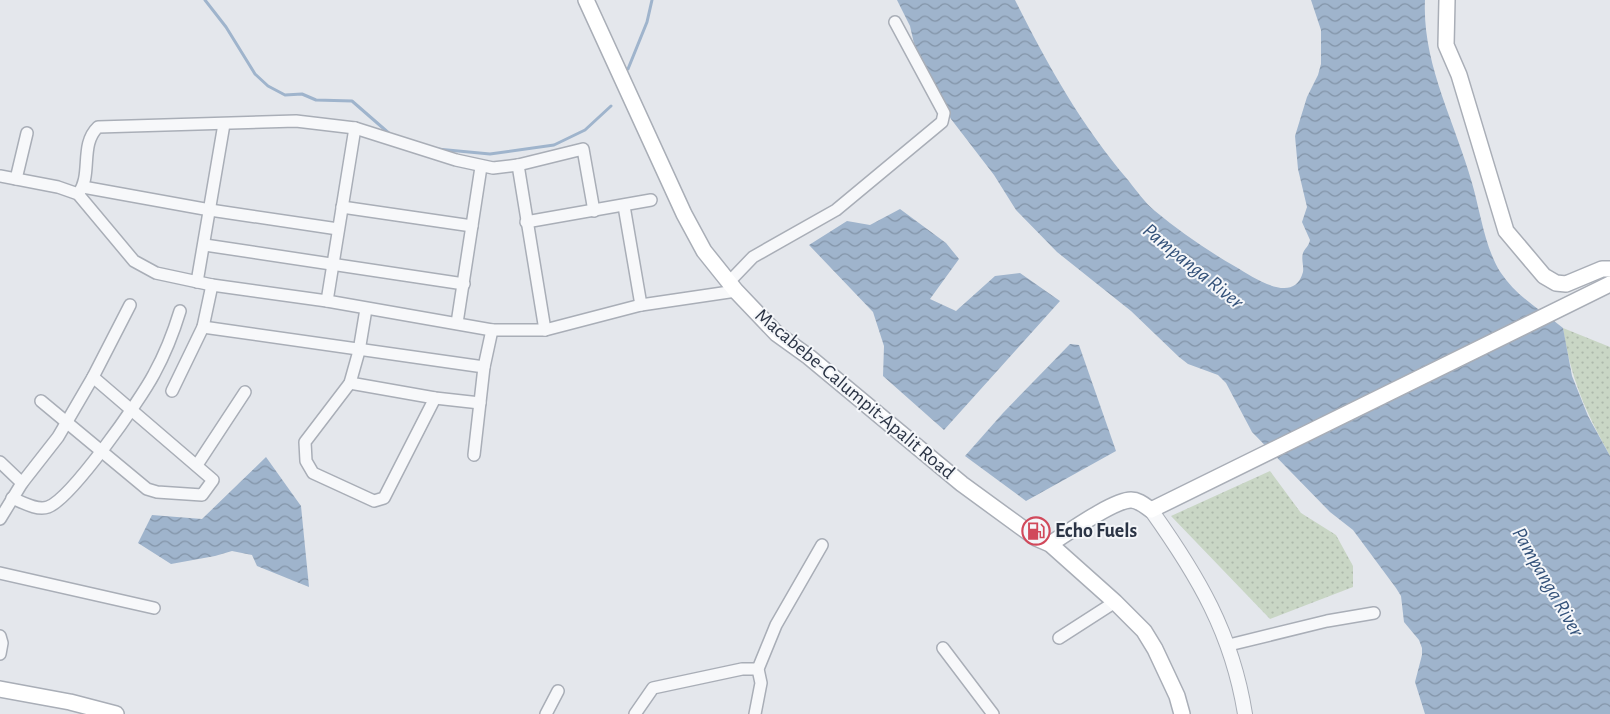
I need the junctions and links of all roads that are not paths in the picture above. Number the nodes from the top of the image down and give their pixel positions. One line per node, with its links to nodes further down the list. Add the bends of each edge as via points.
1 (586, 0): 27 (main road, Macabebe-Calumpit-Apalit Road, via 684,214 704,251)
2 (1448, 0): 22 (main road, via 1446,45 1459,75 1506,231 1544,276 1556,283 1566,284 1602,269)
3 (896, 22): 27 (street, via 944,113 942,122 836,210 753,258)
4 (224, 124): 5 (street, via 296,121); 11 (street, via 98,127 88,142); 15 (street)
5 (355, 128): 8 (street); 14 (street)
6 (27, 133): 10 (street)
7 (518, 165): 8 (street); 16 (street, via 583,149); 17 (street)
8 (482, 167): 18 (street)
9 (0, 176): 10 (street)
10 (16, 179): 11 (street)
11 (80, 191): 15 (street); 23 (street, via 134,261 156,273)
12 (651, 200): 13 (street)
13 (624, 206): 16 (street); 29 (street)
14 (342, 207): 18 (street); 19 (street)
15 (210, 210): 19 (street); 20 (street)
16 (594, 211): 17 (street)
17 (526, 222): 36 (street)
18 (472, 226): 24 (street)
19 (338, 229): 21 (street)
20 (204, 245): 21 (street); 23 (street)
21 (333, 263): 24 (street); 28 (street)
22 (1610, 269)
23 (197, 282): 26 (street)
24 (464, 284): 33 (street)
25 (1610, 284): 54 (main road)
26 (212, 285): 28 (street); 34 (street)
27 (733, 286): 29 (street); 56 (main road, Macabebe-Calumpit-Apalit Road, via 777,334 810,357 962,484 1036,538)
28 (327, 301): 31 (street)
29 (641, 304): 36 (street)
30 (130, 305): 39 (street)
31 (366, 309): 33 (street); 37 (street)
32 (180, 312): 46 (street, via 171,340)
33 (457, 323): 35 (street)
34 (203, 327): 37 (street); 41 (street)
35 (492, 330): 36 (street); 38 (street)
36 (545, 330)
37 (359, 350): 38 (street); 40 (street)
38 (484, 367): 45 (street)
39 (94, 377): 46 (street); 47 (street)
40 (350, 383): 43 (street); 43 (street, via 305,442 304,452 313,473 374,501 384,498)
41 (172, 391)
42 (245, 392): 51 (street)
43 (435, 398): 45 (street)
44 (41, 401): 47 (street)
45 (480, 403): 49 (street)
46 (131, 407): 48 (street); 51 (street)
47 (66, 421): 48 (street); 52 (street, via 50,449)
48 (102, 451): 51 (street, via 142,486 157,492 202,495 214,480); 53 (street, via 64,497 47,508 34,507)
49 (474, 455)
50 (0, 462): 52 (street)
51 (197, 465)
52 (22, 482): 53 (street)
53 (12, 498): 55 (street)
54 (1151, 510): 56 (main road, via 1138,501 1129,500 1098,514); 64 (street, via 1203,588)
55 (0, 519)
56 (1050, 544): 59 (main road, Macabebe-Calumpit-Apalit Road)
57 (822, 545): 67 (street, via 776,625)
58 (0, 573): 60 (street)
59 (1115, 602): 63 (street); 75 (main road, Macabebe-Calumpit-Apalit Road, via 1144,631 1155,649)
60 (154, 608)
61 (1374, 613): 64 (street)
62 (0, 636): 66 (street)
63 (1059, 638)
64 (1229, 645): 76 (street, via 1240,679)
65 (943, 648): 74 (street)
66 (0, 654)
67 (758, 669): 72 (street, via 742,669 653,688); 73 (street, via 760,683)
68 (0, 689): 70 (main road)
69 (558, 691): 71 (street)
70 (116, 714)
71 (546, 714)
72 (635, 714)
73 (755, 714)
74 (993, 714)
75 (1182, 714)
76 (1245, 714)

